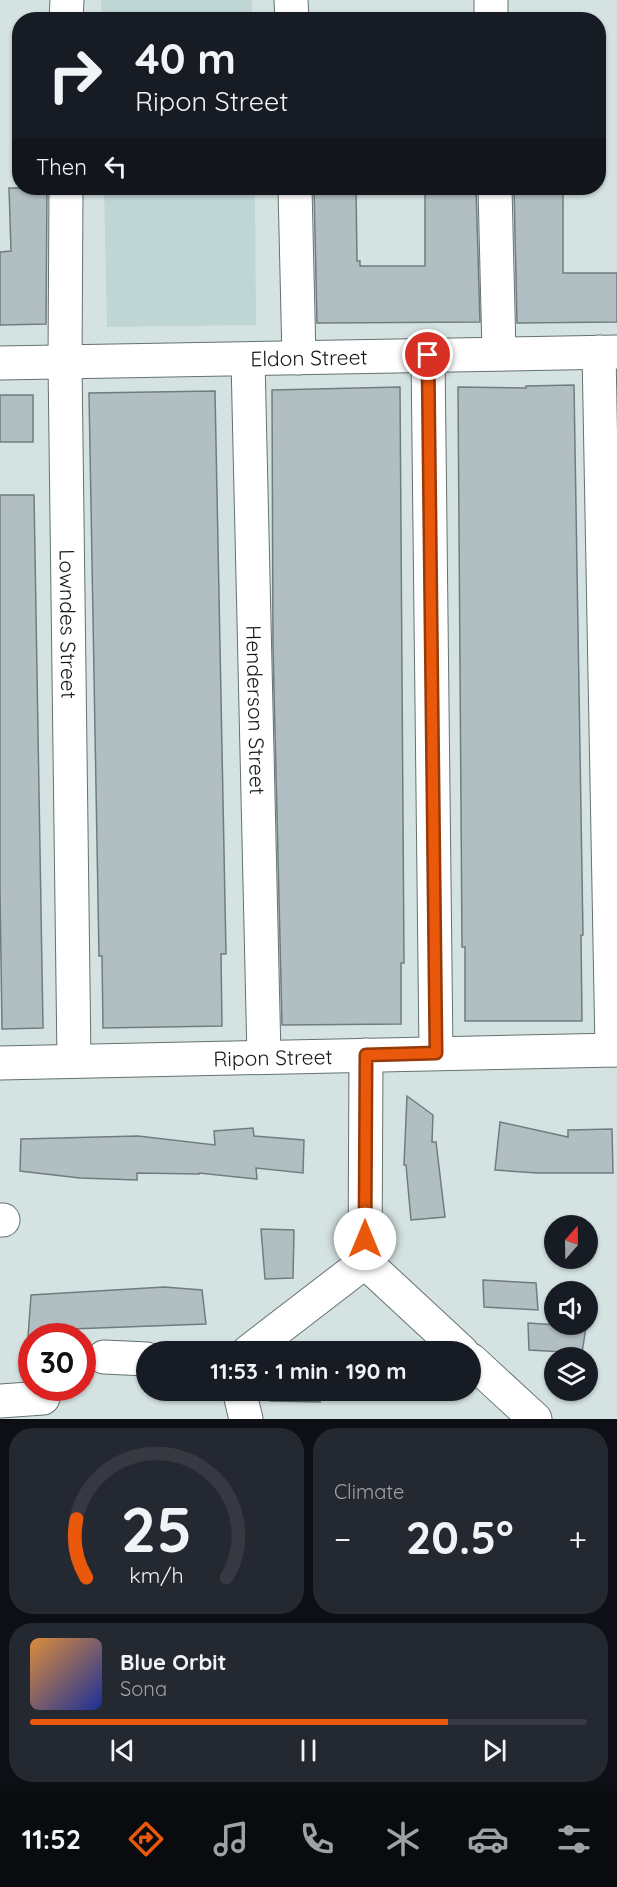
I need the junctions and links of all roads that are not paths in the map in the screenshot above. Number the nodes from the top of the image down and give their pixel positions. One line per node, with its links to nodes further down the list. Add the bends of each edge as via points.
1 (66, 195): 10 (street, Lowndes Street)
2 (295, 195): 7 (street)
3 (495, 195): 5 (street)
4 (608, 352): 5 (street, Eldon Street); 11 (street)
5 (500, 353): 6 (street, Eldon Street)
6 (428, 355): 7 (street, Eldon Street); 12 (street)
7 (299, 358): 8 (street, Eldon Street)
8 (248, 360): 10 (street, Eldon Street); 14 (street, Henderson Street)
9 (0, 363): 10 (street, Eldon Street)
10 (65, 363): 15 (street, Lowndes Street)
11 (614, 1050): 12 (street, Ripon Street)
12 (436, 1053): 13 (street, Ripon Street)
13 (366, 1055): 14 (street, Ripon Street); 17 (street)
14 (264, 1058): 15 (street, Ripon Street)
15 (74, 1061): 16 (street, Ripon Street)
16 (0, 1063)
17 (365, 1262): 18 (street); 19 (street)
18 (262, 1341)
19 (450, 1341)
20 (105, 1357): 21 (street)
21 (136, 1358)
22 (481, 1369): 27 (street)
23 (18, 1400): 24 (street)
24 (0, 1401)
25 (242, 1401): 26 (street)
26 (246, 1419)
27 (535, 1419)

